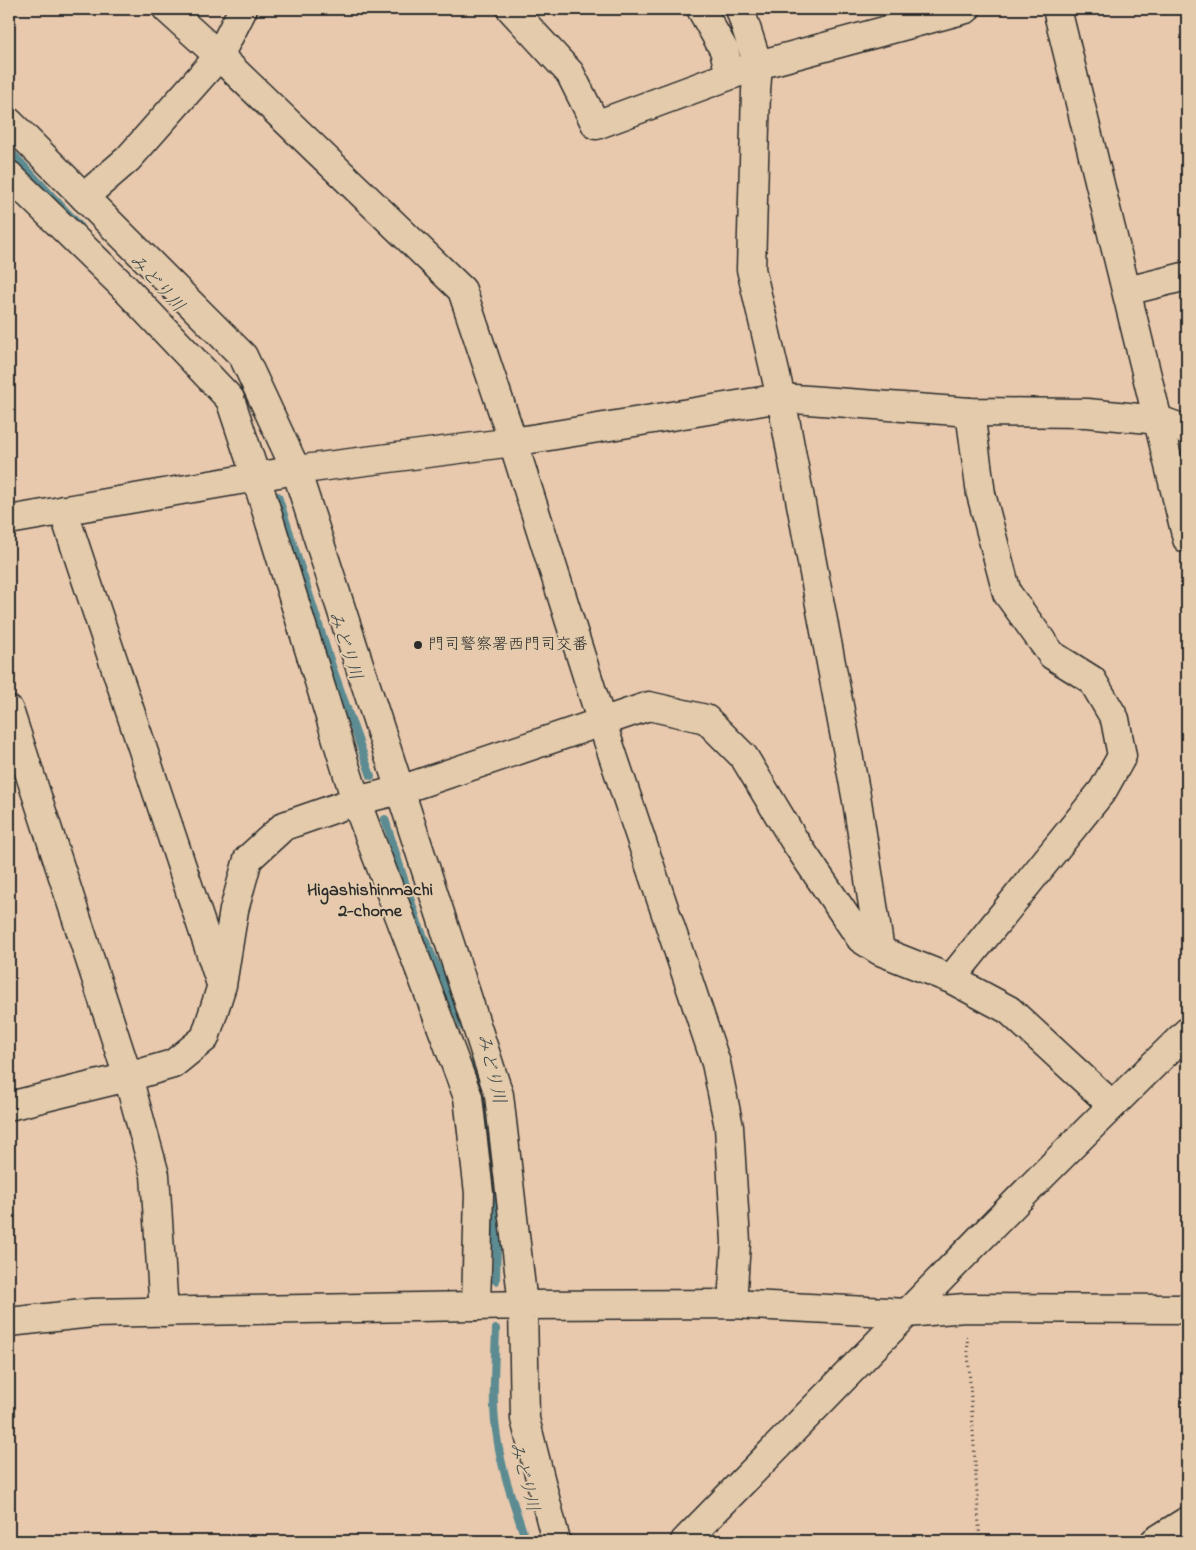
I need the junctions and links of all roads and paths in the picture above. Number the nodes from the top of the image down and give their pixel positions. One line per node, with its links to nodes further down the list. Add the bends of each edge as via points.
1 (167, 9): 8 (street)
2 (243, 9): 8 (street)
3 (511, 9): 10 (street, via 570,72 596,125)
4 (701, 9): 10 (street, via 724,50)
5 (740, 9): 9 (street)
6 (966, 9): 9 (street)
7 (1057, 9): 15 (street)
8 (219, 56): 13 (street, via 128,159); 20 (street, via 462,290)
9 (758, 65): 10 (street); 16 (street, via 751,269)
10 (730, 76)
11 (9, 122): 13 (street)
12 (9, 175): 22 (street, via 123,286 230,399)
13 (84, 198): 21 (street, via 243,356)
14 (1187, 276): 15 (street)
15 (1127, 291): 18 (street)
16 (781, 398): 17 (street); 20 (street); 30 (street, via 857,801)
17 (970, 412): 18 (street, via 1088,414); 31 (street, via 982,494 1007,593 1052,655 1092,680 1115,719 1122,756 1103,790)
18 (1159, 420): 19 (street); 25 (street)
19 (1187, 430)
20 (513, 442): 21 (street); 27 (street)
21 (296, 470): 22 (street); 28 (street)
22 (256, 477): 23 (street); 29 (street)
23 (63, 510): 24 (street); 32 (street)
24 (9, 520)
25 (1187, 539)
26 (9, 710): 34 (street)
27 (602, 723): 28 (street); 30 (street, via 649,706 706,719 744,757 860,939); 37 (street, via 716,1063 729,1127 736,1242)
28 (400, 790): 29 (street); 38 (street, via 499,1095)
29 (356, 801): 32 (street, via 284,826 248,859 234,910); 39 (street, via 468,1097 478,1193)
30 (880, 951): 31 (street)
31 (951, 979): 35 (street, via 1009,1010)
32 (222, 985): 34 (street, via 206,1038 173,1064)
33 (1187, 1032): 35 (street)
34 (128, 1077): 36 (street); 42 (street, via 155,1175)
35 (1112, 1105): 43 (street)
36 (9, 1106)
37 (732, 1304): 38 (street); 43 (street)
38 (523, 1305): 39 (street); 46 (street, via 525,1419)
39 (476, 1306): 42 (street)
40 (965, 1308): 41 (street); 43 (street); 48 (path)
41 (1187, 1309)
42 (164, 1312): 44 (street, via 92,1313)
43 (907, 1313): 47 (street)
44 (9, 1322)
45 (1187, 1521): 49 (street)
46 (556, 1541)
47 (685, 1541)
48 (980, 1541)
49 (1155, 1541)

